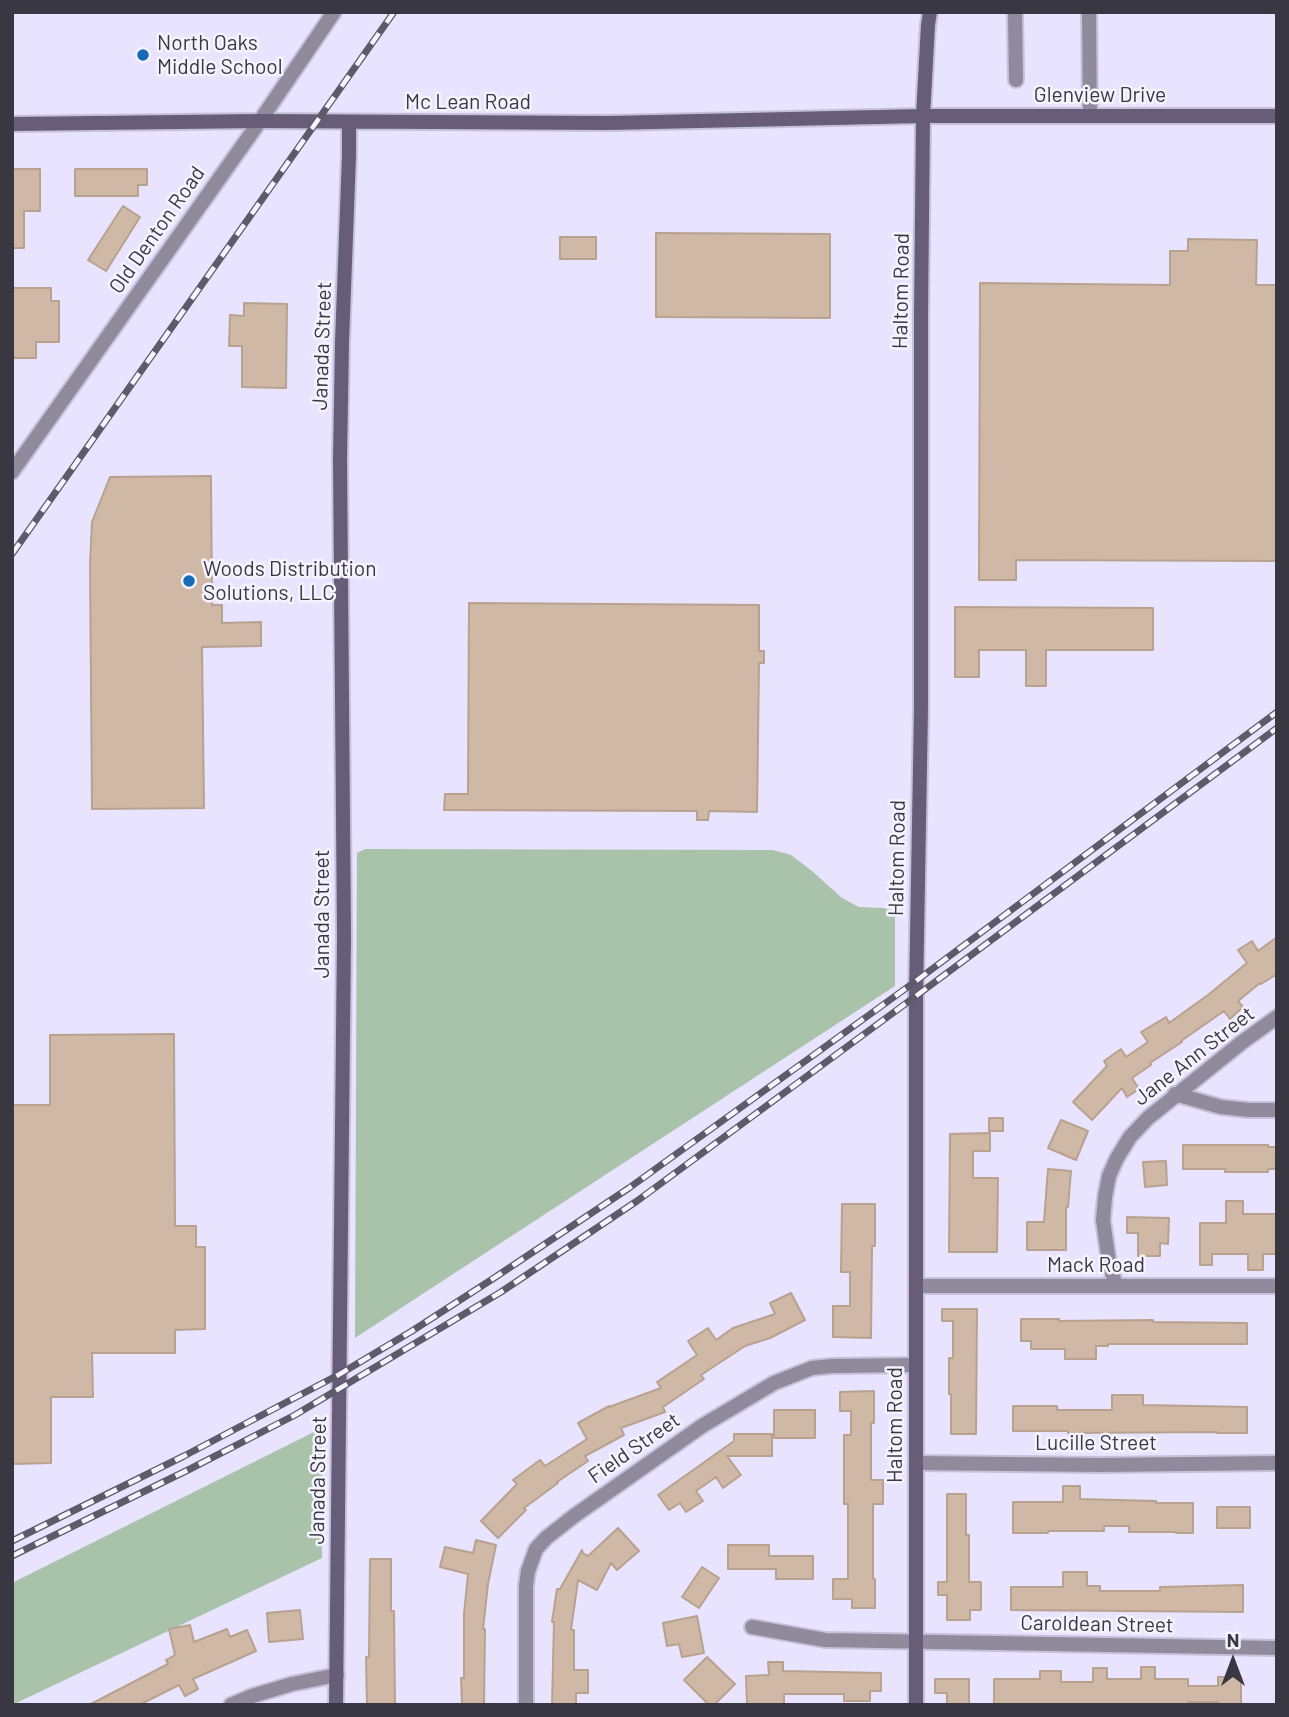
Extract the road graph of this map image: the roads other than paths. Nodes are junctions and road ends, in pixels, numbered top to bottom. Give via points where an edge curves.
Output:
1 (334, 12) edge
2 (930, 12) edge
3 (1015, 12) edge
4 (1089, 12) edge
5 (1016, 80) dead end
6 (923, 116) junction
7 (1090, 116) junction
8 (1277, 116) edge
9 (260, 121) junction
10 (349, 122) junction
11 (12, 124) edge
12 (12, 449) edge
13 (28, 449) junction
14 (12, 472) edge
15 (1277, 1017) edge
16 (1175, 1094) junction
17 (1277, 1110) edge
18 (916, 1286) junction
19 (1116, 1286) junction
20 (1277, 1286) edge
21 (916, 1365) junction
22 (916, 1463) junction
23 (1277, 1464) edge
24 (752, 1627) dead end
25 (917, 1641) junction
26 (1277, 1648) edge
27 (337, 1675) junction
28 (231, 1705) edge
29 (337, 1705) edge
30 (526, 1705) edge
31 (916, 1705) edge

1 - 9 street, Old Denton Road
2 - 6 main road, Haltom Road
3 - 5 street
4 - 7 street
6 - 7 main road, Glenview Drive
6 - 10 main road, Mc Lean Road
6 - 18 main road, Haltom Road
7 - 8 main road, Glenview Drive
9 - 10 main road, Mc Lean Road
9 - 11 main road, Mc Lean Road
9 - 13 street, Old Denton Road
10 - 27 main road, Janada Street via 340,459 344,937
12 - 13 street
13 - 14 street, Old Denton Road
15 - 16 street, Jane Ann Street
16 - 17 street via 1220,1107
16 - 19 street, Jane Ann Street via 1130,1138 1109,1176 1103,1220
18 - 19 street, Mack Road
18 - 21 main road, Haltom Road
19 - 20 street, Mack Road
21 - 22 main road, Haltom Road
21 - 30 street, Field Street via 812,1368 774,1383 702,1426 546,1538 536,1549 526,1586
22 - 23 street, Lucille Street
22 - 25 main road, Haltom Road
24 - 25 street, Caroldean Street via 825,1640
25 - 26 street, Caroldean Street
25 - 31 main road, Haltom Road
27 - 28 street via 292,1684
27 - 29 main road, Janada Street

